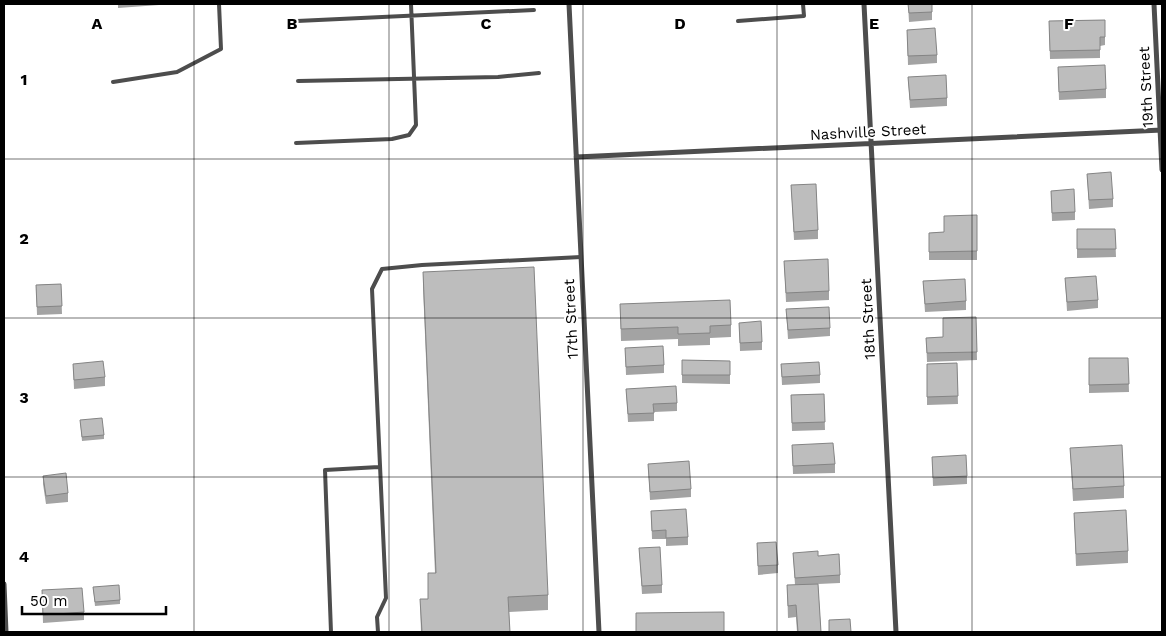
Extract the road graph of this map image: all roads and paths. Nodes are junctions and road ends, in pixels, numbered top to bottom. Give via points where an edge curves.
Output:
1 (218, 4) edge
2 (411, 4) edge
3 (569, 4) edge
4 (803, 4) edge
5 (864, 4) edge
6 (1154, 4) edge
7 (534, 10) dead end
8 (412, 16) junction
9 (297, 20) dead end
10 (738, 21) dead end
11 (539, 73) dead end
12 (414, 78) junction
13 (298, 81) dead end
14 (113, 82) dead end
15 (1161, 130) edge
16 (296, 142) dead end
17 (872, 144) junction
18 (576, 157) junction
19 (1162, 170) edge
20 (581, 257) junction
21 (379, 467) junction
22 (4, 584) edge
23 (6, 632) edge
24 (331, 632) edge
25 (378, 632) edge
26 (599, 632) edge
27 (896, 632) edge

1 - 14 lane via 221,49 177,72
2 - 8 lane
3 - 18 street, 17th Street
4 - 10 lane via 804,16
5 - 17 street, 18th Street
6 - 15 street, 19th Street
7 - 8 lane
8 - 9 lane
8 - 12 lane
11 - 12 lane
12 - 13 lane
12 - 16 lane via 416,125 409,136 392,140
15 - 17 street, Nashville Street
15 - 19 street, 19th Street
17 - 18 street, Nashville Street
17 - 27 street, 18th Street
18 - 20 street, 17th Street
20 - 21 lane via 382,269 372,289
20 - 26 street, 17th Street
21 - 24 lane via 325,470
21 - 25 lane via 386,598 377,616
22 - 23 street

